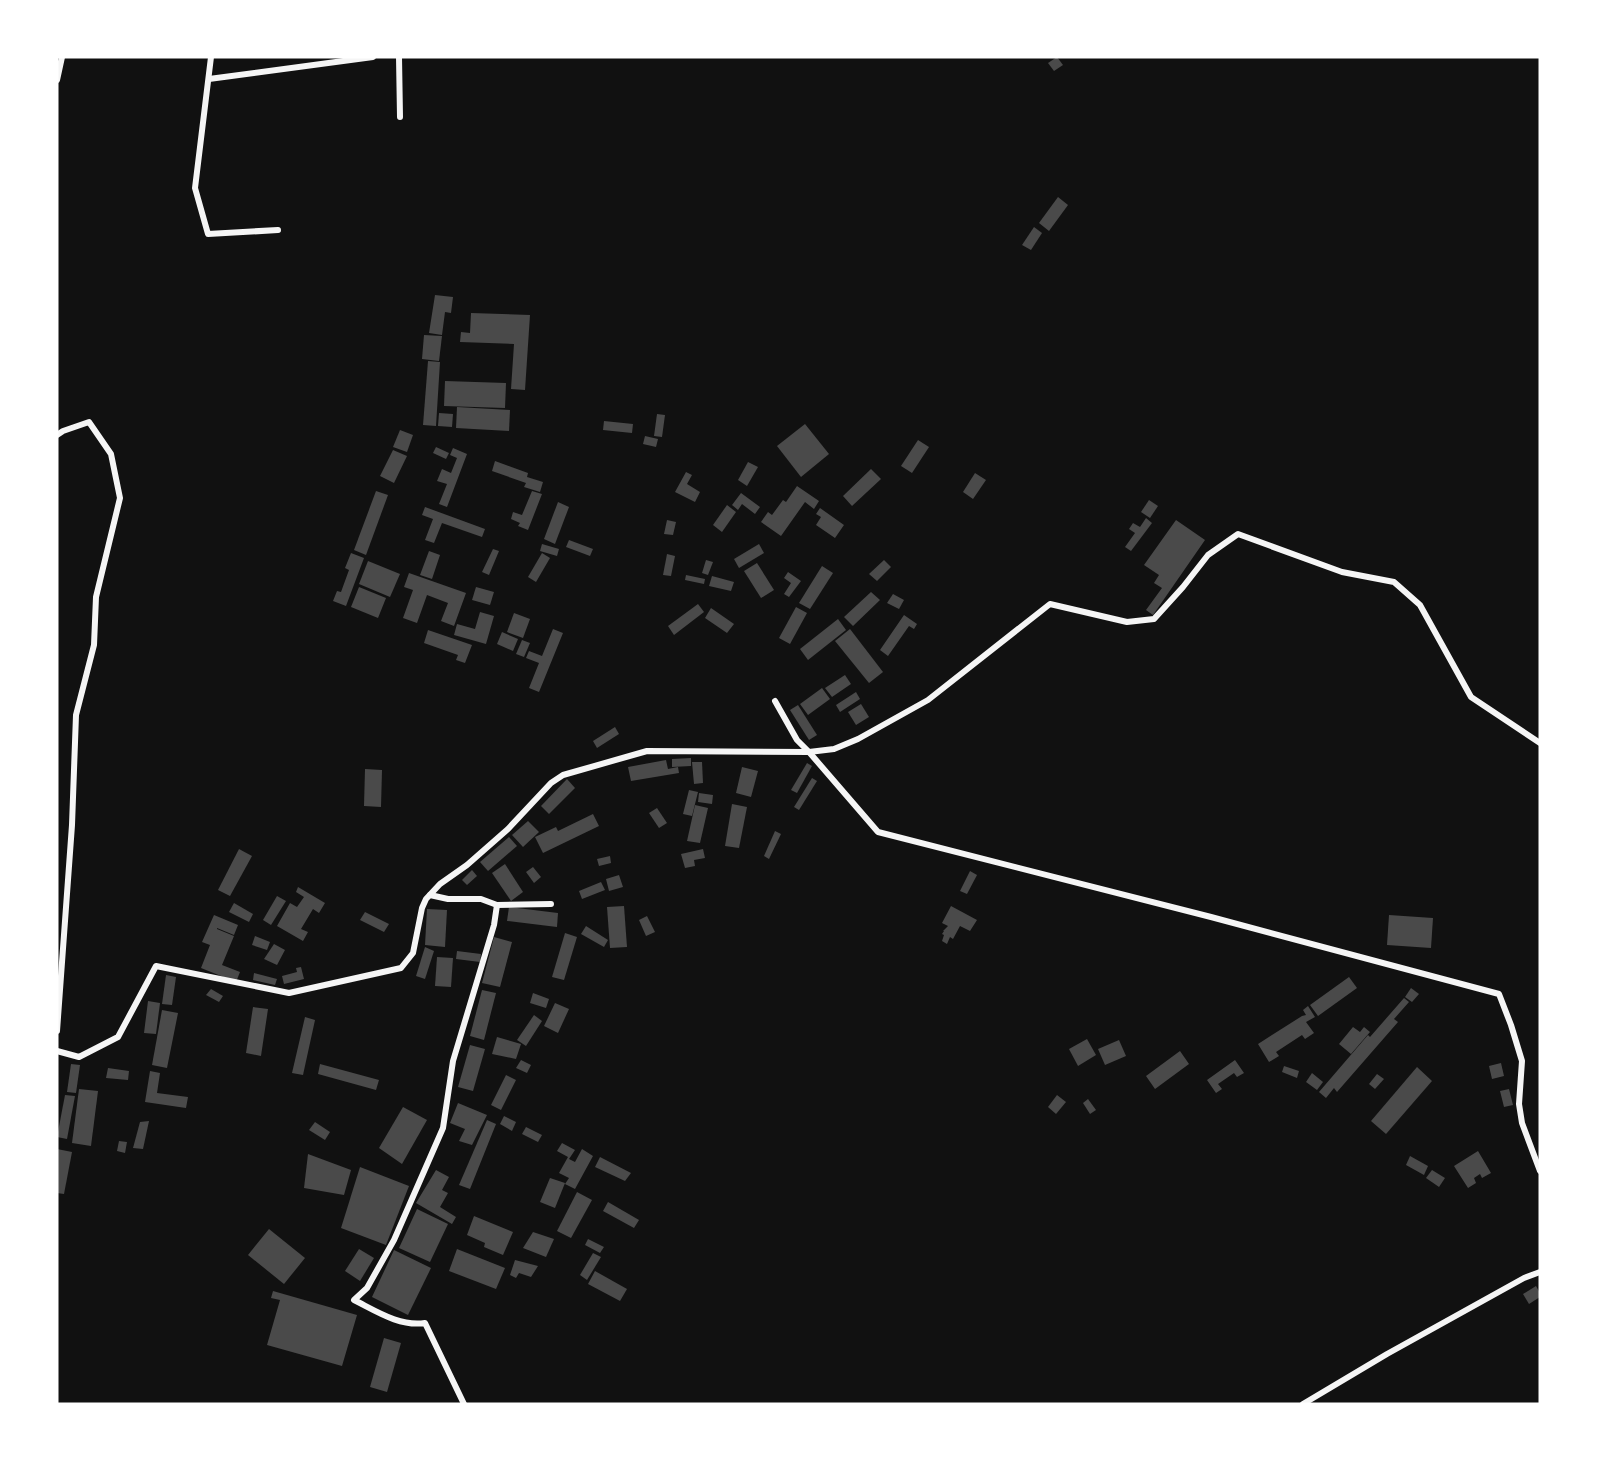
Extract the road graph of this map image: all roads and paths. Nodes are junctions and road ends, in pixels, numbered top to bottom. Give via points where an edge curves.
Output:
1 (62, 57) edge
2 (212, 57) edge
3 (373, 57) edge
4 (399, 57) edge
5 (209, 79) junction
6 (57, 80) edge
7 (400, 117) dead end
8 (278, 230) dead end
9 (57, 435) edge
10 (775, 701) dead end
11 (1540, 742) edge
12 (809, 752) junction
13 (430, 895) junction
14 (551, 904) dead end
15 (497, 905) junction
16 (57, 1031) edge
17 (57, 1051) edge
18 (1540, 1171) edge
19 (1540, 1272) edge
20 (465, 1404) edge
21 (1302, 1404) edge

1 - 6 street
2 - 5 street
3 - 5 street
4 - 7 street
5 - 8 street via 195,188 208,234
9 - 16 street via 89,422 111,454 120,498 96,597 94,645 76,715
10 - 12 street via 797,740
11 - 12 street via 1471,698 1420,605 1394,582 1342,572 1238,534 1208,555 1154,619 1127,622 1050,604 928,700 858,739 834,749
12 - 13 street via 648,751 563,775 508,830
12 - 18 street via 878,832 1498,994 1522,1061 1522,1123
13 - 15 street via 481,899
13 - 17 street via 422,908 413,953 401,968 289,993 156,966 118,1037 79,1058
14 - 15 street
15 - 20 street via 453,1061 443,1128 394,1240 367,1288 354,1300 400,1322 425,1323
19 - 21 street

